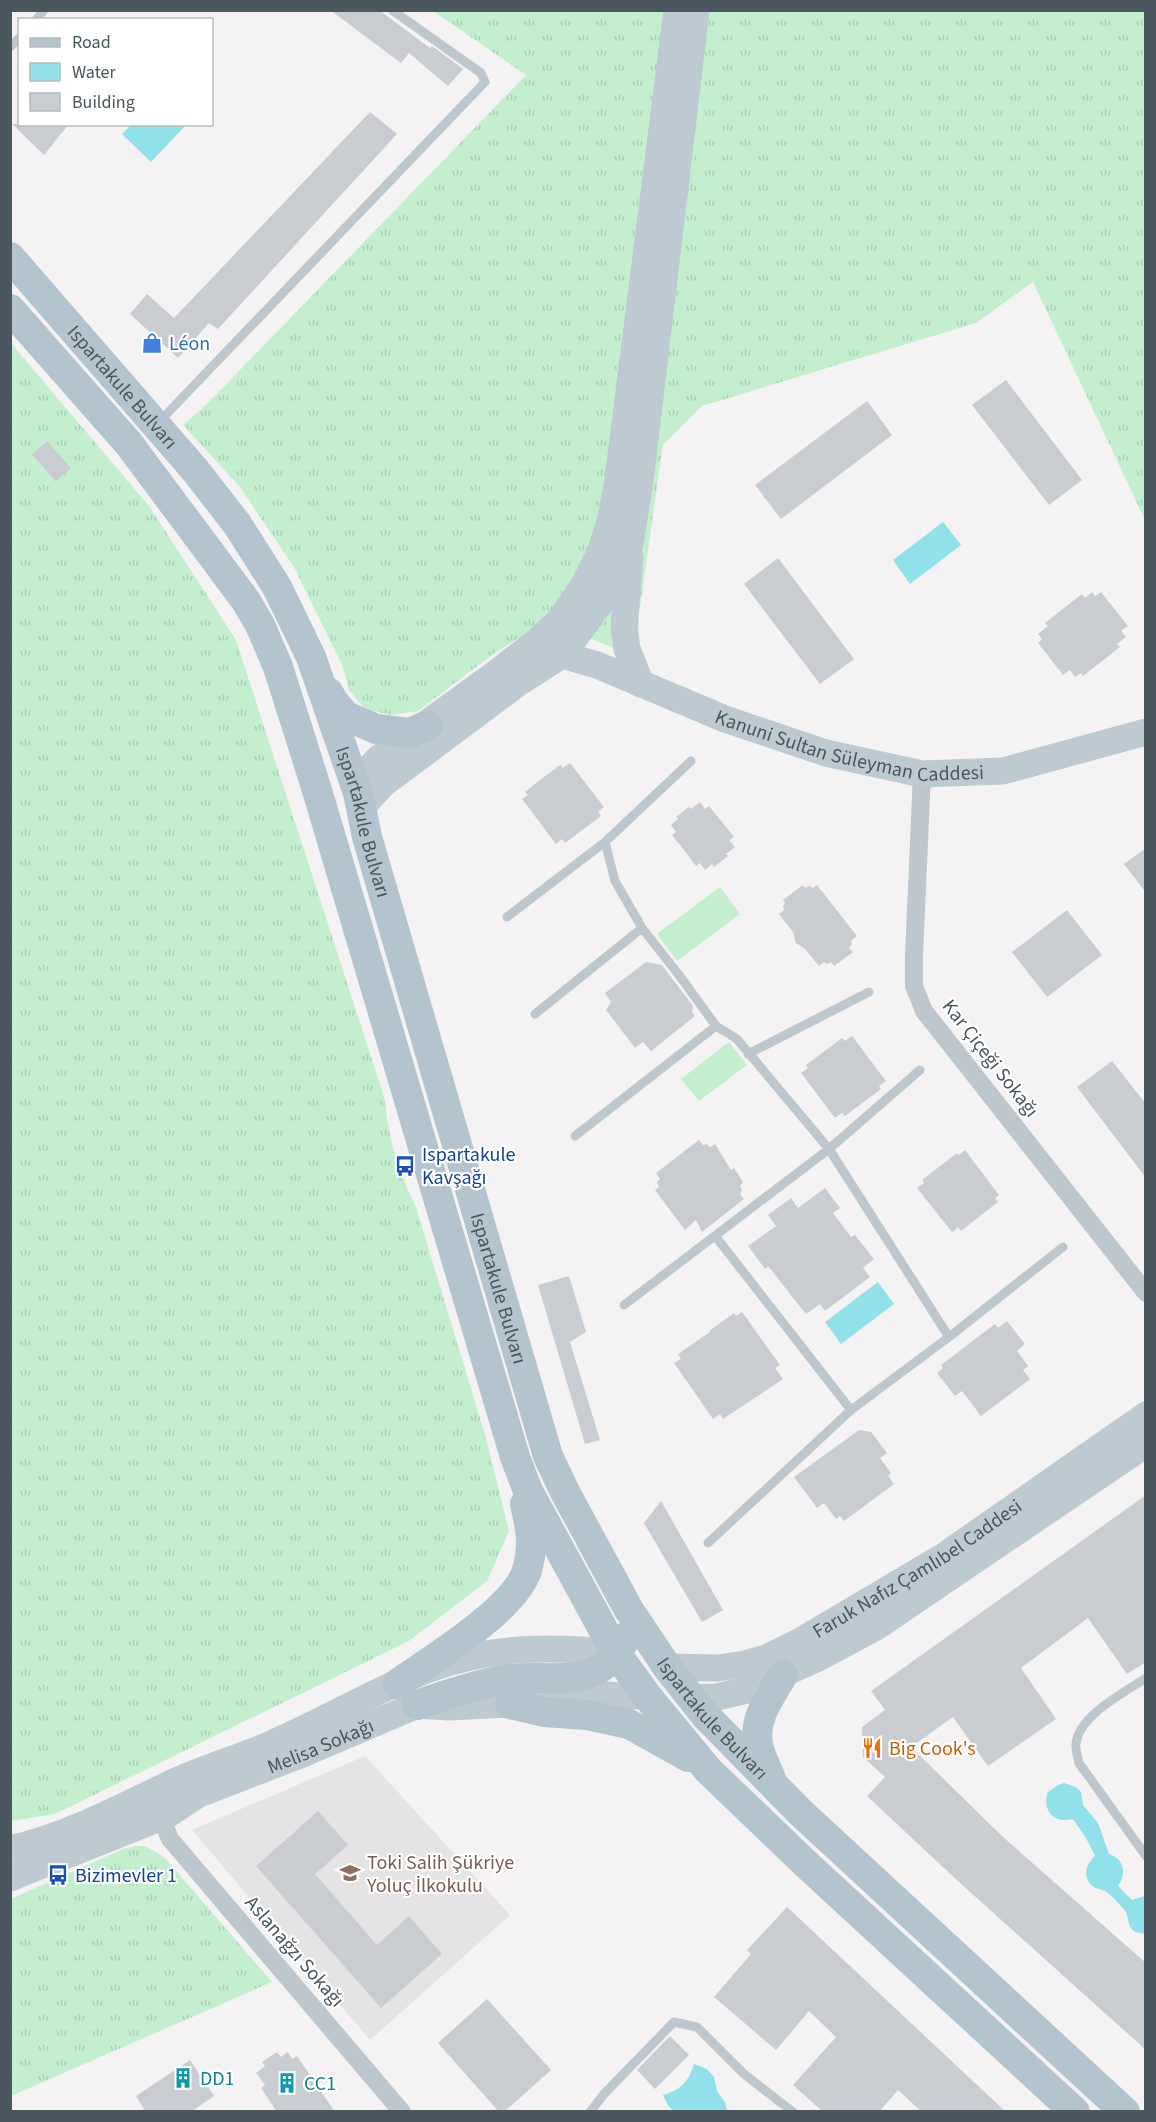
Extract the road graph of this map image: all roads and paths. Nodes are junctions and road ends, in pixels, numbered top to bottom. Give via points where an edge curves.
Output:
1 (392, 10) edge
2 (677, 10) edge
3 (696, 10) edge
4 (10, 257) edge
5 (10, 309) edge
6 (156, 425) junction
7 (630, 542) junction
8 (560, 620) junction
9 (562, 655) junction
10 (311, 657) junction
11 (641, 684) junction
12 (428, 725) junction
13 (1146, 732) edge
14 (690, 761) dead end
15 (922, 774) junction
16 (345, 802) junction
17 (605, 842) junction
18 (507, 917) dead end
19 (642, 928) junction
20 (869, 992) dead end
21 (536, 1014) dead end
22 (716, 1026) junction
23 (748, 1054) junction
24 (920, 1070) dead end
25 (575, 1136) dead end
26 (829, 1149) junction
27 (716, 1236) junction
28 (1063, 1247) dead end
29 (1146, 1293) edge
30 (624, 1305) dead end
31 (949, 1337) junction
32 (851, 1410) junction
33 (1146, 1415) edge
34 (1146, 1444) edge
35 (515, 1456) junction
36 (708, 1543) dead end
37 (629, 1611) junction
38 (616, 1653) junction
39 (667, 1667) junction
40 (783, 1675) junction
41 (1146, 1678) edge
42 (397, 1684) junction
43 (647, 1696) junction
44 (692, 1698) junction
45 (510, 1704) junction
46 (417, 1705) junction
47 (708, 1770) junction
48 (775, 1787) junction
49 (167, 1815) junction
50 (11, 1850) edge
51 (1146, 1856) edge
52 (10, 1878) edge
53 (402, 2112) edge
54 (590, 2112) edge
55 (793, 2112) edge
56 (1075, 2112) edge
57 (1125, 2112) edge

1 - 6 lane via 481,73 484,82
2 - 8 street via 615,496 600,553
3 - 7 street
4 - 6 main road, Ispartakule Bulvarı
5 - 16 main road, Ispartakule Bulvarı via 129,444 246,601
6 - 10 main road, Ispartakule Bulvarı via 237,524 277,587
7 - 9 street via 602,601
7 - 11 street via 624,627 627,649
8 - 9 street via 556,641
8 - 12 street
9 - 11 street, Kanuni Sultan Süleyman Caddesi
9 - 16 street via 383,784
10 - 12 main road via 334,702 346,716 376,729 395,732 410,733
10 - 16 main road, Ispartakule Bulvarı
11 - 15 street, Kanuni Sultan Süleyman Caddesi via 724,719 826,753
12 - 16 street via 380,758
13 - 15 street, Kanuni Sultan Süleyman Caddesi via 1003,771
14 - 17 lane
15 - 29 street, Kar Çiçeği Sokağı via 914,986 924,1011
16 - 35 main road, Ispartakule Bulvarı
16 - 37 main road, Ispartakule Bulvarı via 367,837 548,1456
17 - 18 lane
17 - 19 lane via 615,881
19 - 21 lane
19 - 22 lane
20 - 23 lane
22 - 23 lane via 737,1039
22 - 25 lane
23 - 26 lane
24 - 26 lane
26 - 27 lane
26 - 31 lane
27 - 30 lane
27 - 32 lane
28 - 31 lane
31 - 32 lane
32 - 36 lane
33 - 39 street, Faruk Nafız Çamlıbel Caddesi via 944,1556 797,1643 745,1664
34 - 40 street, Faruk Nafız Çamlıbel Caddesi via 876,1627
35 - 38 main road, Ispartakule Bulvarı via 528,1491
35 - 42 main road via 532,1537 528,1568 518,1590 494,1614
37 - 38 main road via 625,1639
37 - 39 main road, Ispartakule Bulvarı
38 - 39 main road
38 - 42 street, Melisa Sokağı via 565,1647 509,1650 433,1668
38 - 43 main road, Ispartakule Bulvarı
38 - 46 main road via 604,1667 585,1676 504,1680
39 - 44 main road, Ispartakule Bulvarı
40 - 44 street, Faruk Nafız Çamlıbel Caddesi via 747,1690
40 - 48 main road via 764,1707 758,1728 758,1744
41 - 51 lane via 1095,1713 1081,1730 1076,1744 1079,1762
42 - 50 street, Melisa Sokağı via 271,1744 188,1776 92,1821
43 - 44 main road
43 - 45 street, Melisa Sokağı via 597,1695
43 - 47 main road, Ispartakule Bulvarı
44 - 48 main road, Ispartakule Bulvarı via 725,1738
45 - 46 street, Melisa Sokağı
45 - 47 main road via 629,1724
46 - 49 street, Melisa Sokağı via 197,1795
47 - 56 main road, Ispartakule Bulvarı
48 - 57 main road, Ispartakule Bulvarı
49 - 52 street, Melisa Sokağı
49 - 53 street, Aslanağzı Sokağı via 165,1827 170,1839
54 - 55 lane via 674,2022 697,2027 744,2074

